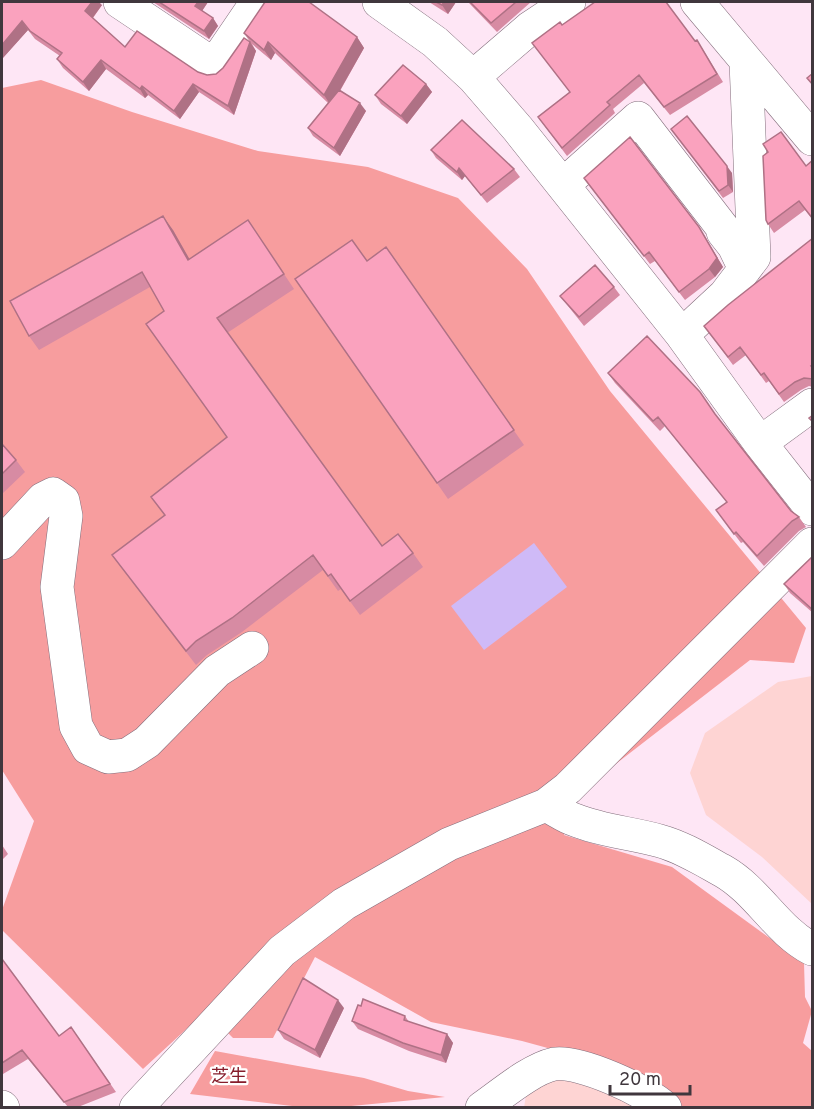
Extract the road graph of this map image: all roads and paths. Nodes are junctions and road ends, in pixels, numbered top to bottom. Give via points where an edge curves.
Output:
1 (257, 2) edge
2 (379, 2) edge
3 (569, 2) edge
4 (697, 2) edge
5 (141, 7) edge
6 (746, 62) junction
7 (473, 76) junction
8 (813, 139) edge
9 (563, 185) junction
10 (745, 269) junction
11 (682, 335) junction
12 (813, 405) edge
13 (760, 443) junction
14 (813, 509) edge
15 (2, 543) edge
16 (813, 544) edge
17 (252, 648) dead end
18 (546, 805) junction
19 (813, 949) edge
20 (135, 1107) edge
21 (482, 1107) edge
22 (665, 1107) edge

1 - 5 street via 214,65
2 - 7 street via 435,42
3 - 7 street via 530,28
4 - 6 street
6 - 8 street
6 - 10 street via 754,257
7 - 9 street
9 - 10 street via 638,118 722,227
9 - 11 street
10 - 11 street via 725,295
11 - 13 street
12 - 13 street
13 - 14 street
15 - 17 street via 43,499 53,494 63,501 66,516 57,587 76,726 88,748 108,757 127,755 147,742 218,671
16 - 18 street via 568,788
18 - 19 street via 575,820 662,841 726,873 801,944
18 - 20 street via 449,844 344,904 282,951
21 - 22 street via 537,1071 555,1064 603,1075 635,1088

